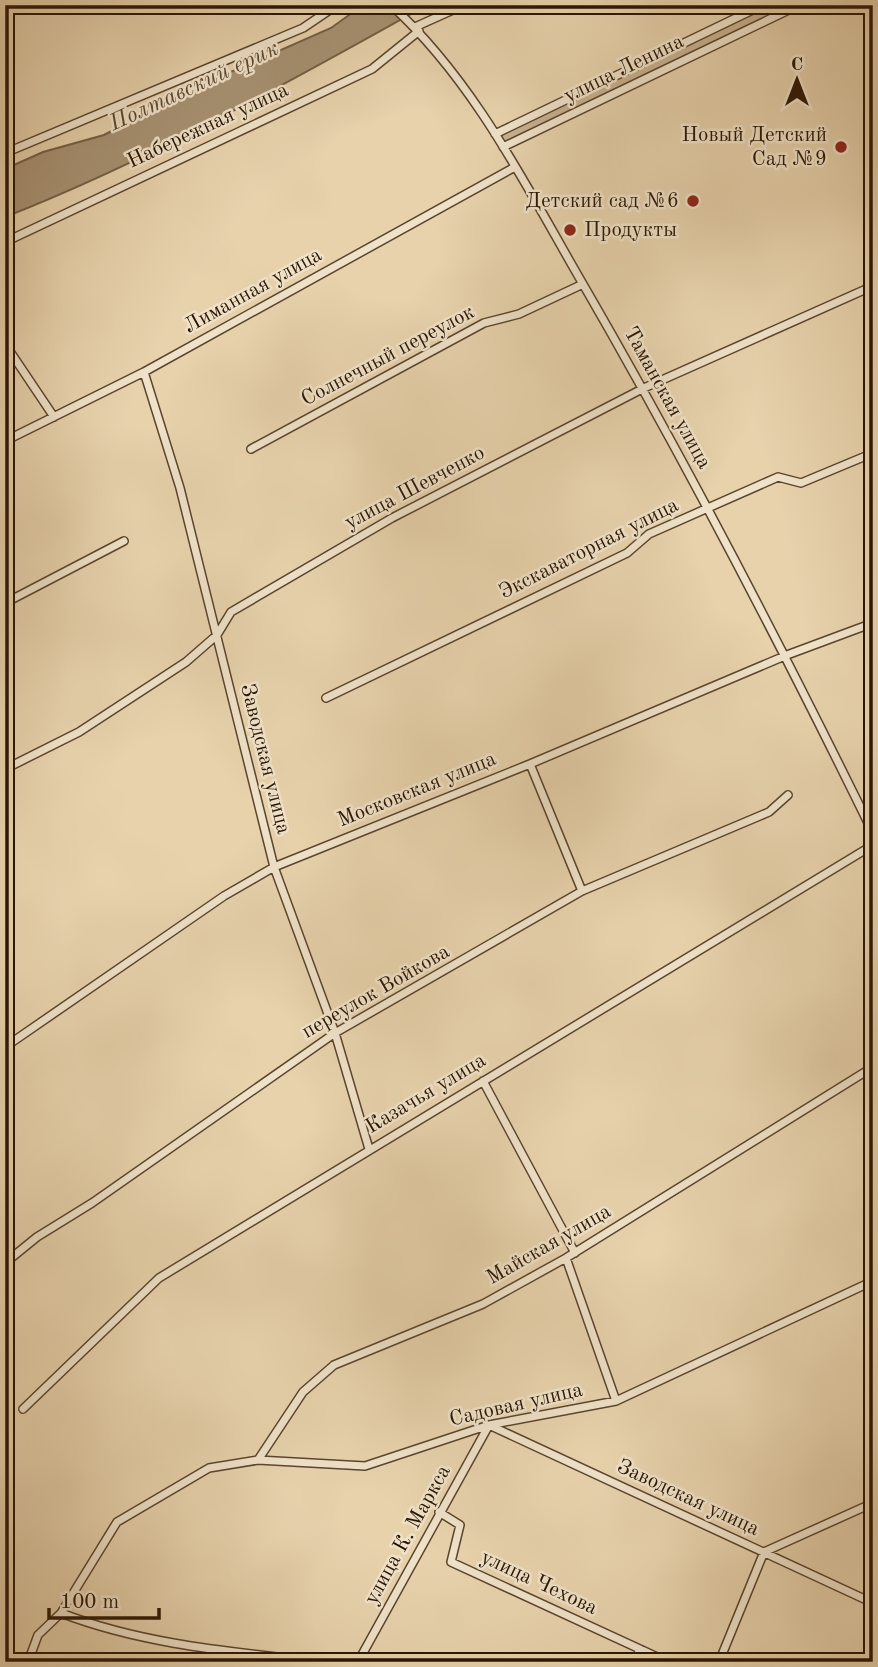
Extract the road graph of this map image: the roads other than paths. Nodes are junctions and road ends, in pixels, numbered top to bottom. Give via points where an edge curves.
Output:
1 (337, 5) edge
2 (391, 5) edge
3 (464, 5) edge
4 (763, 5) edge
5 (799, 5) edge
6 (417, 29) junction
7 (495, 134) junction
8 (503, 147) junction
9 (5, 153) edge
10 (515, 167) junction
11 (5, 242) edge
12 (583, 284) junction
13 (873, 286) edge
14 (5, 344) edge
15 (144, 372) junction
16 (644, 388) junction
17 (54, 417) junction
18 (5, 441) edge
19 (251, 449) dead end
20 (873, 453) edge
21 (709, 508) junction
22 (124, 541) dead end
23 (5, 603) edge
24 (873, 623) edge
25 (217, 635) junction
26 (787, 655) junction
27 (326, 698) dead end
28 (530, 764) junction
29 (5, 769) edge
30 (788, 794) dead end
31 (873, 833) edge
32 (873, 845) edge
33 (274, 867) junction
34 (582, 891) junction
35 (335, 1034) junction
36 (5, 1047) edge
37 (873, 1067) edge
38 (482, 1081) junction
39 (369, 1149) junction
40 (575, 1253) junction
41 (566, 1258) junction
42 (5, 1263) edge
43 (873, 1281) edge
44 (616, 1401) junction
45 (23, 1409) dead end
46 (489, 1425) junction
47 (258, 1460) junction
48 (873, 1503) edge
49 (439, 1512) junction
50 (764, 1552) junction
51 (873, 1603) edge
52 (61, 1613) junction
53 (640, 1649) junction
54 (28, 1662) edge
55 (321, 1662) edge
56 (358, 1662) edge
57 (634, 1662) edge
58 (668, 1662) edge
59 (719, 1662) edge

1 - 9 street via 303,28
2 - 6 street, Таманская улица
3 - 6 street, Набережная улица
4 - 7 street, улица Ленина
5 - 8 street, улица Ленина
6 - 7 street, Таманская улица via 449,66
6 - 11 street, Набережная улица via 372,69
7 - 8 street, Таманская улица
8 - 10 street, Таманская улица
10 - 12 street, Таманская улица
10 - 15 street, Лиманная улица
12 - 16 street, Таманская улица
12 - 19 street, Солнечный переулок via 519,314 484,323
13 - 16 street, улица Шевченко
14 - 17 street
15 - 17 street, Лиманная улица
15 - 25 street, Заводская улица via 180,488
16 - 21 street, Таманская улица
16 - 25 street, улица Шевченко via 392,517 231,612
17 - 18 street, Лиманная улица
20 - 21 street, Экскаваторная улица via 801,483 778,477
21 - 26 street, Таманская улица
21 - 27 street, Экскаваторная улица via 649,534 627,553
22 - 23 street
24 - 26 street, Московская улица
25 - 29 street, улица Шевченко via 186,662 79,732
25 - 33 street, Заводская улица
26 - 28 street, Московская улица
26 - 31 street, Таманская улица
28 - 33 street, Московская улица
28 - 34 street
30 - 34 street, переулок Войкова via 769,812
32 - 38 street, Казачья улица
33 - 35 street, Заводская улица
33 - 36 street, Московская улица via 224,896
34 - 35 street, переулок Войкова
35 - 39 street, Заводская улица
35 - 42 street, переулок Войкова
37 - 40 street, Майская улица
38 - 39 street, Казачья улица
38 - 40 street
39 - 45 street, Казачья улица via 159,1278
40 - 41 street, Майская улица
41 - 44 street
41 - 47 street, Майская улица via 483,1304 334,1365 303,1392
43 - 44 street, Садовая улица
44 - 46 street, Садовая улица
46 - 47 street, Садовая улица via 365,1466
46 - 49 street, улица К. Маркса
46 - 50 street, Заводская улица
47 - 52 street, Садовая улица via 209,1468 117,1521
48 - 50 street
49 - 53 street, улица Чехова via 460,1525 451,1562
49 - 56 street, улица К. Маркса
50 - 51 street, Заводская улица
50 - 59 street
52 - 54 street via 38,1634
52 - 55 street via 107,1631
53 - 57 street
53 - 58 street, улица Чехова

